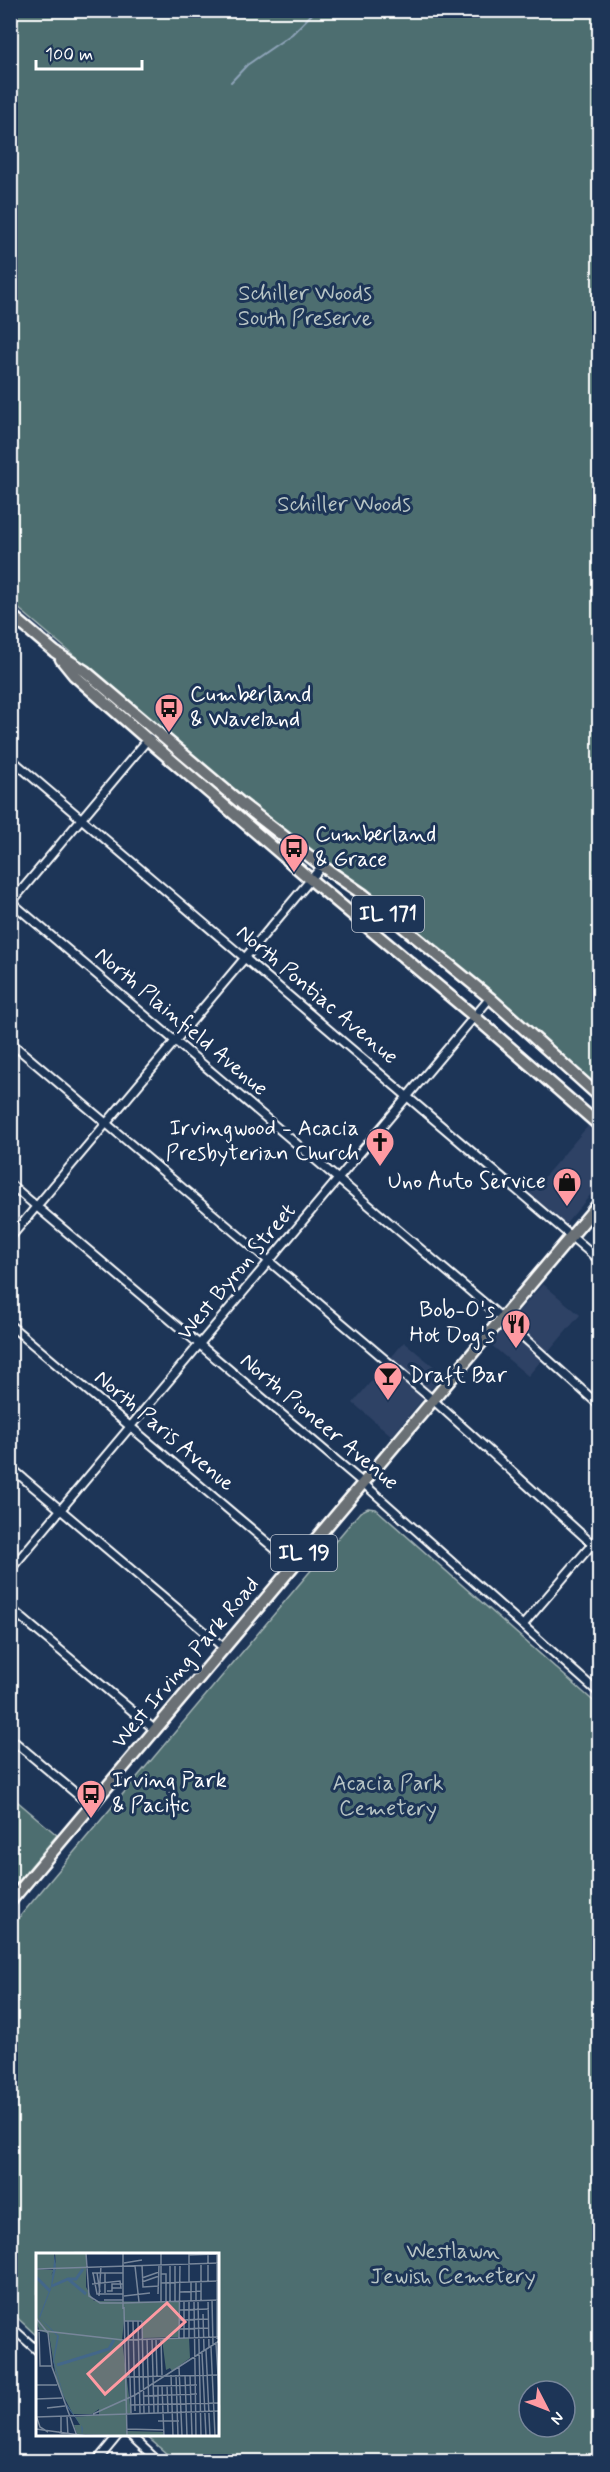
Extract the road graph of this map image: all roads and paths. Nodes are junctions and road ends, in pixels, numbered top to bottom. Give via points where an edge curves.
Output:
1 (10, 615) edge
2 (55, 652) junction
3 (156, 730) junction
4 (148, 740) junction
5 (10, 758) edge
6 (82, 819) junction
7 (322, 866) junction
8 (310, 879) junction
9 (11, 903) edge
10 (245, 957) junction
11 (490, 998) junction
12 (475, 1017) junction
13 (175, 1041) junction
14 (10, 1042) edge
15 (408, 1096) junction
16 (600, 1097) edge
17 (106, 1123) junction
18 (600, 1126) edge
19 (338, 1179) junction
20 (10, 1184) edge
21 (600, 1202) edge
22 (37, 1206) junction
23 (571, 1236) junction
24 (10, 1238) edge
25 (269, 1261) junction
26 (600, 1262) edge
27 (502, 1318) junction
28 (10, 1325) edge
29 (200, 1344) junction
30 (433, 1400) junction
31 (600, 1406) edge
32 (130, 1427) junction
33 (10, 1467) edge
34 (363, 1483) junction
35 (61, 1510) junction
36 (600, 1535) edge
37 (591, 1544) junction
38 (600, 1551) edge
39 (294, 1565) junction
40 (10, 1570) edge
41 (10, 1608) edge
42 (523, 1625) junction
43 (224, 1648) junction
44 (600, 1694) edge
45 (155, 1730) junction
46 (10, 1738) edge
47 (91, 1806) junction
48 (10, 1902) edge
49 (10, 2326) edge
50 (36, 2349) edge
51 (117, 2436) edge
52 (131, 2436) edge
53 (96, 2462) edge
54 (159, 2462) edge

1 - 2 main road, IL 171
2 - 3 main road, IL 171 via 85,671
2 - 4 main road, IL 171 via 74,675
3 - 4 street
3 - 7 main road, IL 171
4 - 6 street
4 - 8 main road, IL 171
5 - 6 street, North Pontiac Avenue
6 - 9 street
6 - 10 street, North Pontiac Avenue
7 - 8 street
7 - 11 main road, IL 171 via 364,895
8 - 10 street
8 - 12 main road, IL 171
9 - 13 street, North Plainfield Avenue
10 - 13 street
10 - 15 street, North Pontiac Avenue
11 - 12 street, West Byron Street
11 - 16 main road, IL 171
12 - 15 street, West Byron Street
12 - 18 main road, IL 171
13 - 17 street
13 - 19 street, North Plainfield Avenue
14 - 17 street
15 - 19 street, West Byron Street
15 - 23 street, North Pontiac Avenue
17 - 22 street
17 - 25 street
19 - 25 street, West Byron Street
19 - 27 street, North Plainfield Avenue
20 - 22 street, North Pioneer Avenue
21 - 23 main road, West Irving Park Road / IL 19
22 - 24 street
22 - 29 street, North Pioneer Avenue
23 - 26 street, North Pontiac Avenue
23 - 27 main road, West Irving Park Road / IL 19
25 - 29 street, West Byron Street
25 - 30 street
27 - 30 main road, West Irving Park Road / IL 19
27 - 31 street, North Plainfield Avenue
28 - 32 street, North Paris Avenue
29 - 32 street, West Byron Street
29 - 34 street, North Pioneer Avenue
30 - 34 main road, West Irving Park Road / IL 19
30 - 37 street
32 - 35 street, West Byron Street
32 - 39 street, North Paris Avenue
33 - 35 street
34 - 39 main road, West Irving Park Road / IL 19
34 - 42 street, North Pioneer Avenue
35 - 40 street, West Byron Street
35 - 43 street
36 - 37 street
37 - 38 street
37 - 42 street
39 - 43 main road, West Irving Park Road / IL 19
41 - 45 street
42 - 44 street, North Pioneer Avenue
43 - 45 main road, West Irving Park Road / IL 19
45 - 47 main road, West Irving Park Road / IL 19
46 - 47 street
47 - 48 main road, West Irving Park Road / IL 19
49 - 50 street
51 - 53 street
52 - 54 street

